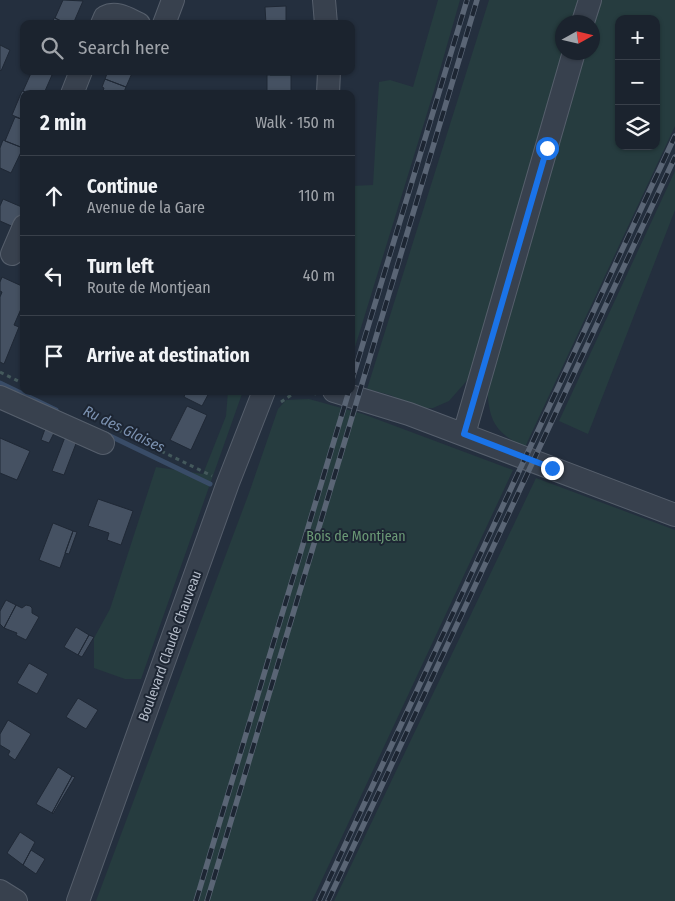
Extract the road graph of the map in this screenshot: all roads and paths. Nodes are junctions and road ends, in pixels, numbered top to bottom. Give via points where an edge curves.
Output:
1 (173, 0) edge
2 (324, 0) edge
3 (590, 0) edge
4 (585, 15) edge
5 (104, 20) edge
6 (130, 20) edge
7 (166, 20) edge
8 (326, 20) edge
9 (572, 60) edge
10 (79, 75) edge
11 (329, 75) edge
12 (74, 90) edge
13 (328, 90) edge
14 (20, 235) edge
15 (12, 254) edge
16 (0, 372) edge
17 (20, 382) edge
18 (262, 395) edge
19 (347, 395) edge
20 (0, 397) edge
21 (107, 434) joint
22 (464, 434) junction
23 (228, 483) junction
24 (675, 515) edge
25 (0, 891) edge
26 (16, 901) edge
27 (78, 901) edge

1 - 7 street
2 - 8 street
3 - 4 street
5 - 6 street via 113,14
9 - 22 street
10 - 12 street
11 - 13 street
14 - 15 street
16 - 17 path
18 - 23 street, Boulevard Claude Chauveau
19 - 22 street
20 - 21 street
21 - 23 path
22 - 24 street
23 - 27 street, Boulevard Claude Chauveau
25 - 26 street

